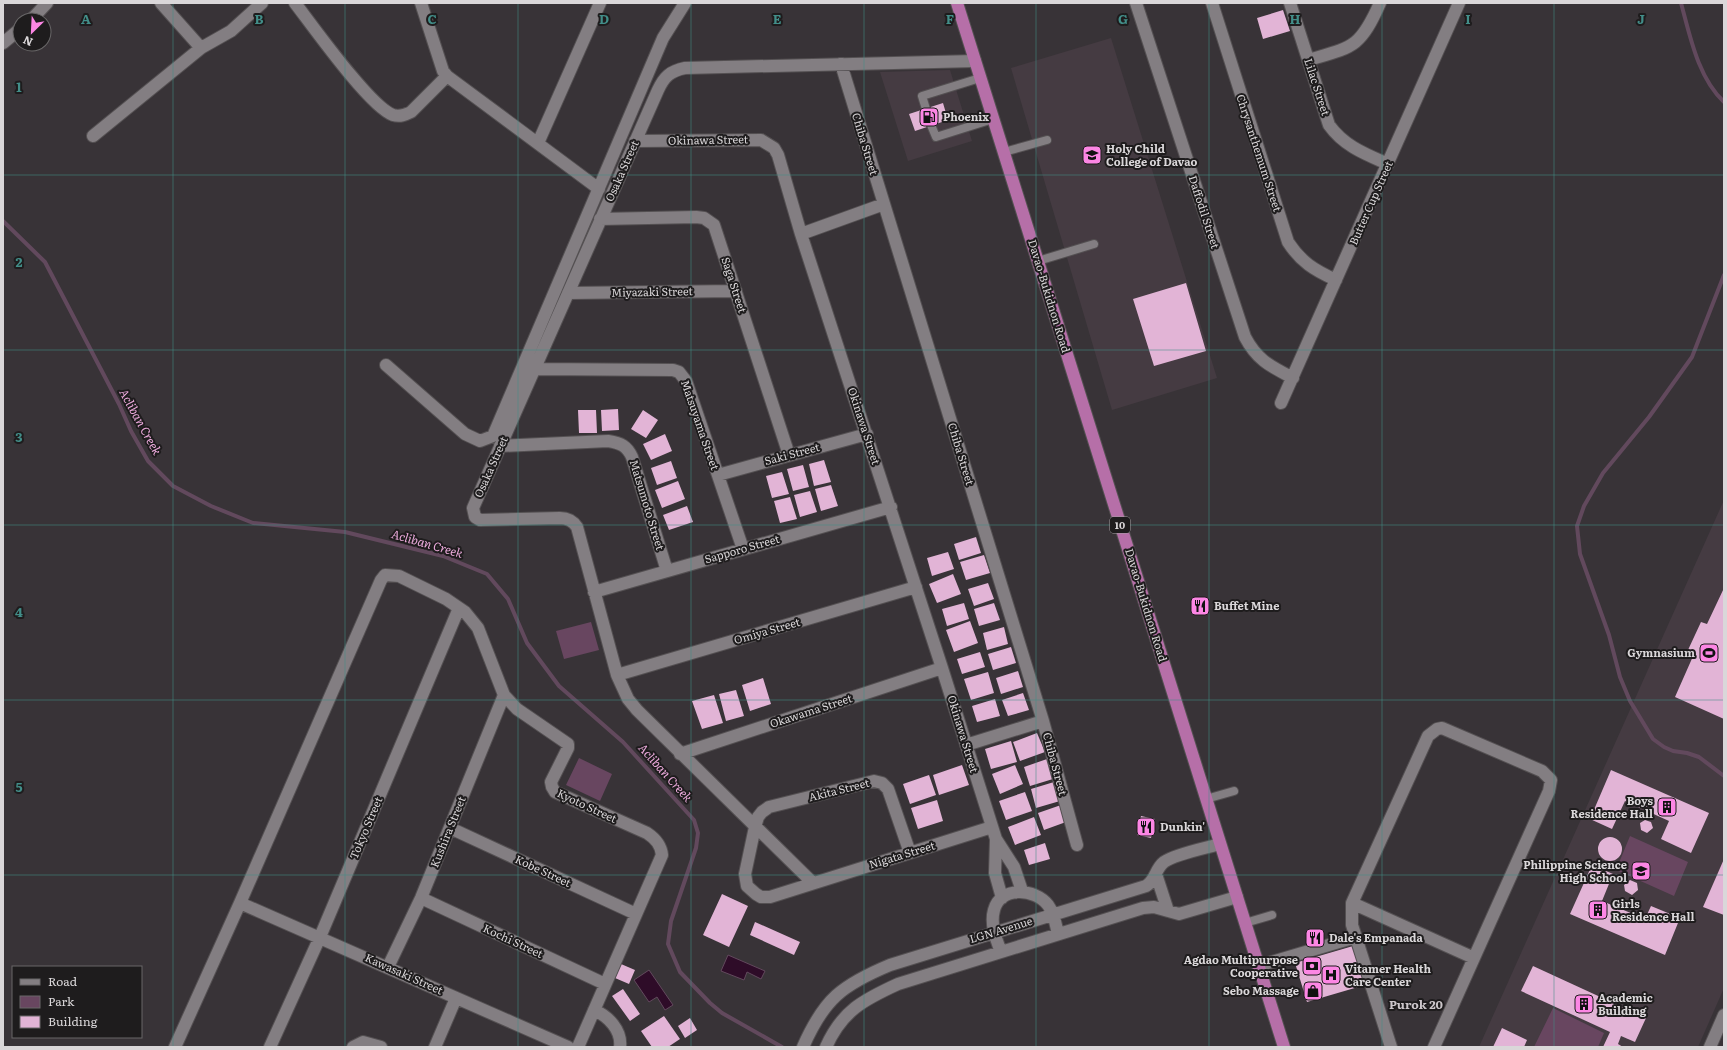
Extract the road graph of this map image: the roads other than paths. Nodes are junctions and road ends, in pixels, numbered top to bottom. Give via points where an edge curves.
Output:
1 (47, 3) edge
2 (161, 3) edge
3 (262, 3) edge
4 (295, 3) edge
5 (421, 3) edge
6 (600, 3) edge
7 (684, 3) edge
8 (957, 3) edge
9 (1136, 3) edge
10 (1212, 3) edge
11 (1290, 3) edge
12 (1380, 3) edge
13 (1459, 3) edge
14 (39, 12) edge
15 (12, 36) edge
16 (3, 43) edge
17 (201, 48) junction
18 (1308, 60) junction
19 (975, 61) junction
20 (841, 64) junction
21 (447, 76) junction
22 (980, 78) junction
23 (926, 109) dead end
24 (993, 119) junction
25 (932, 125) dead end
26 (93, 136) dead end
27 (1047, 140) dead end
28 (635, 142) junction
29 (538, 143) junction
30 (1004, 152) junction
31 (1388, 164) junction
32 (599, 189) junction
33 (884, 204) junction
34 (600, 219) junction
35 (801, 234) junction
36 (1094, 244) dead end
37 (1038, 261) junction
38 (1336, 280) junction
39 (736, 291) junction
40 (568, 294) junction
41 (386, 365) dead end
42 (534, 369) junction
43 (1292, 378) junction
44 (1281, 403) dead end
45 (867, 434) junction
46 (500, 446) junction
47 (789, 455) junction
48 (718, 475) junction
49 (891, 507) junction
50 (742, 549) junction
51 (667, 571) junction
52 (916, 587) junction
53 (594, 592) junction
54 (459, 608) junction
55 (942, 668) junction
56 (617, 676) junction
57 (504, 695) junction
58 (1043, 721) junction
59 (966, 745) junction
60 (680, 754) junction
61 (1234, 791) dead end
62 (1206, 799) junction
63 (755, 827) junction
64 (450, 828) junction
65 (994, 833) junction
66 (1220, 844) junction
67 (1077, 845) dead end
68 (910, 853) junction
69 (1156, 874) junction
70 (813, 883) junction
71 (1022, 891) junction
72 (1237, 897) junction
73 (421, 898) junction
74 (1002, 898) junction
75 (240, 903) junction
76 (1352, 903) junction
77 (1168, 911) junction
78 (636, 914) junction
79 (1052, 914) junction
80 (1272, 915) dead end
81 (1245, 923) junction
82 (994, 932) junction
83 (1058, 934) junction
84 (320, 937) junction
85 (1356, 937) junction
86 (1001, 952) junction
87 (1474, 958) junction
88 (902, 961) junction
89 (1258, 966) junction
90 (388, 967) junction
91 (908, 981) junction
92 (604, 984) junction
93 (456, 998) junction
94 (824, 1007) junction
95 (594, 1010) junction
96 (1724, 1015) edge
97 (841, 1020) junction
98 (828, 1043) edge
99 (1716, 1044) edge
100 (355, 1045) edge
101 (175, 1047) edge
102 (270, 1047) edge
103 (381, 1047) edge
104 (434, 1047) edge
105 (568, 1047) edge
106 (578, 1047) edge
107 (620, 1047) edge
108 (803, 1047) edge
109 (1284, 1047) edge
110 (1390, 1047) edge
111 (1434, 1047) edge

1 - 14 street
2 - 17 street
3 - 17 street via 230,31
4 - 21 street via 345,68 377,104 393,115 411,112
5 - 21 street
6 - 29 street
7 - 32 street via 663,38
8 - 19 highway, Davao-Bukidnon Road / 10
9 - 43 street, Daffodil Street via 1245,337 1252,351 1264,362
10 - 38 street, Chrysanthemum Street via 1288,242 1307,264
11 - 18 street, Lilac Street
12 - 18 street via 1365,33 1357,42 1345,50
13 - 31 street, Butter Cup Street
15 - 16 street
17 - 26 street
18 - 31 street, Lilac Street via 1325,115 1336,135 1347,145
19 - 20 street, Osaka Street
19 - 22 highway, Davao-Bukidnon Road / 10
20 - 28 street, Osaka Street via 675,70 663,80
20 - 33 street, Chiba Street
21 - 29 street
22 - 23 lane via 922,96
22 - 24 highway, Davao-Bukidnon Road / 10
24 - 25 lane via 936,137
24 - 30 highway, Davao-Bukidnon Road / 10
27 - 30 lane
28 - 34 street, Osaka Street
28 - 35 street, Okinawa Street via 752,140 768,143 778,155
29 - 32 street
30 - 37 highway, Davao-Bukidnon Road / 10
31 - 38 street, Butter Cup Street
32 - 41 street via 493,436 480,441 465,434
33 - 35 street
33 - 58 street, Chiba Street
34 - 39 street, Saga Street via 696,217 709,221 717,231
34 - 40 street, Osaka Street
35 - 45 street, Okinawa Street
36 - 37 lane
37 - 62 highway, Davao-Bukidnon Road / 10
38 - 43 street, Butter Cup Street
39 - 40 street, Miyazaki Street
39 - 47 street, Saga Street
40 - 42 street, Osaka Street
42 - 46 street, Osaka Street
42 - 48 street, Matsuyama Street via 679,372 686,381
43 - 44 street, Butter Cup Street
45 - 47 street, Saki Street
45 - 49 street, Okinawa Street
46 - 51 street, Matsumoto Street via 608,441 624,445 632,457
46 - 53 street, Osaka Street via 473,513 480,520 487,521 560,518 570,520 577,527
47 - 48 street, Saki Street
48 - 50 street, Matsuyama Street
49 - 50 street, Sapporo Street
49 - 52 street, Okinawa Street
50 - 51 street, Sapporo Street
51 - 53 street, Sapporo Street
52 - 55 street, Okinawa Street
52 - 56 street, Omiya Street
53 - 56 street
54 - 57 street, Kyoto Street via 478,628
54 - 75 street, Kyoto Street via 426,588 399,576 386,575 381,580
54 - 84 street, Tokyo Street
55 - 59 street, Okinawa Street
55 - 60 street, Okawama Street
56 - 60 street via 637,710
57 - 64 street, Kushira Street
57 - 78 street, Kyoto Street via 517,708 568,744 552,782 555,792 647,833 658,843 662,855
58 - 59 street
58 - 67 street, Chiba Street
59 - 65 street, Okinawa Street
60 - 63 street
61 - 62 lane
62 - 66 highway, Davao-Bukidnon Road / 10
63 - 68 street, Akita Street via 762,812 769,807 874,781 882,783 888,789
63 - 70 street
63 - 70 street, Akita Street via 745,874 747,886 751,891 770,897
64 - 73 street, Kushira Street
64 - 78 street, Kobe Street
65 - 68 street, Nigata Street
65 - 71 street via 1014,867
65 - 74 street via 995,873
66 - 69 street, LGN Avenue via 1168,860 1159,867
66 - 72 highway, Davao-Bukidnon Road / 10
68 - 70 street, Nigata Street
69 - 77 street
69 - 79 street, LGN Avenue via 1152,882 1146,886
71 - 74 street
71 - 79 street via 1044,900
72 - 77 street, LGN Avenue via 1185,913
72 - 81 highway, Davao-Bukidnon Road / 10
73 - 90 street, Kushira Street
73 - 92 street, Kochi Street
74 - 82 street via 994,908
75 - 84 street, Kawasaki Street
75 - 101 street
76 - 85 street via 1352,925
76 - 87 street
76 - 87 street via 1432,731 1449,730 1542,771 1551,780 1550,791
77 - 83 street, LGN Avenue via 1154,907 1143,908
78 - 92 street, Kyoto Street
79 - 82 street, LGN Avenue
79 - 83 street
80 - 81 lane
81 - 89 highway, Davao-Bukidnon Road / 10
82 - 86 street
82 - 88 street, LGN Avenue
83 - 86 street, LGN Avenue
84 - 90 street, Kawasaki Street
84 - 102 street, Tokyo Street
85 - 89 street
85 - 110 street
86 - 91 street, LGN Avenue
87 - 111 street
88 - 91 street
88 - 94 street, LGN Avenue via 864,977 837,994
89 - 109 highway, Davao-Bukidnon Road / 10
90 - 93 street, Kawasaki Street
91 - 97 street, LGN Avenue via 864,1001
92 - 95 street, Kyoto Street
93 - 104 street
93 - 105 street, Kawasaki Street
94 - 97 street
94 - 108 street, LGN Avenue
95 - 106 street, Kyoto Street
95 - 107 street via 614,1026 619,1035
96 - 99 street
97 - 98 street, LGN Avenue
100 - 103 street via 363,1042

